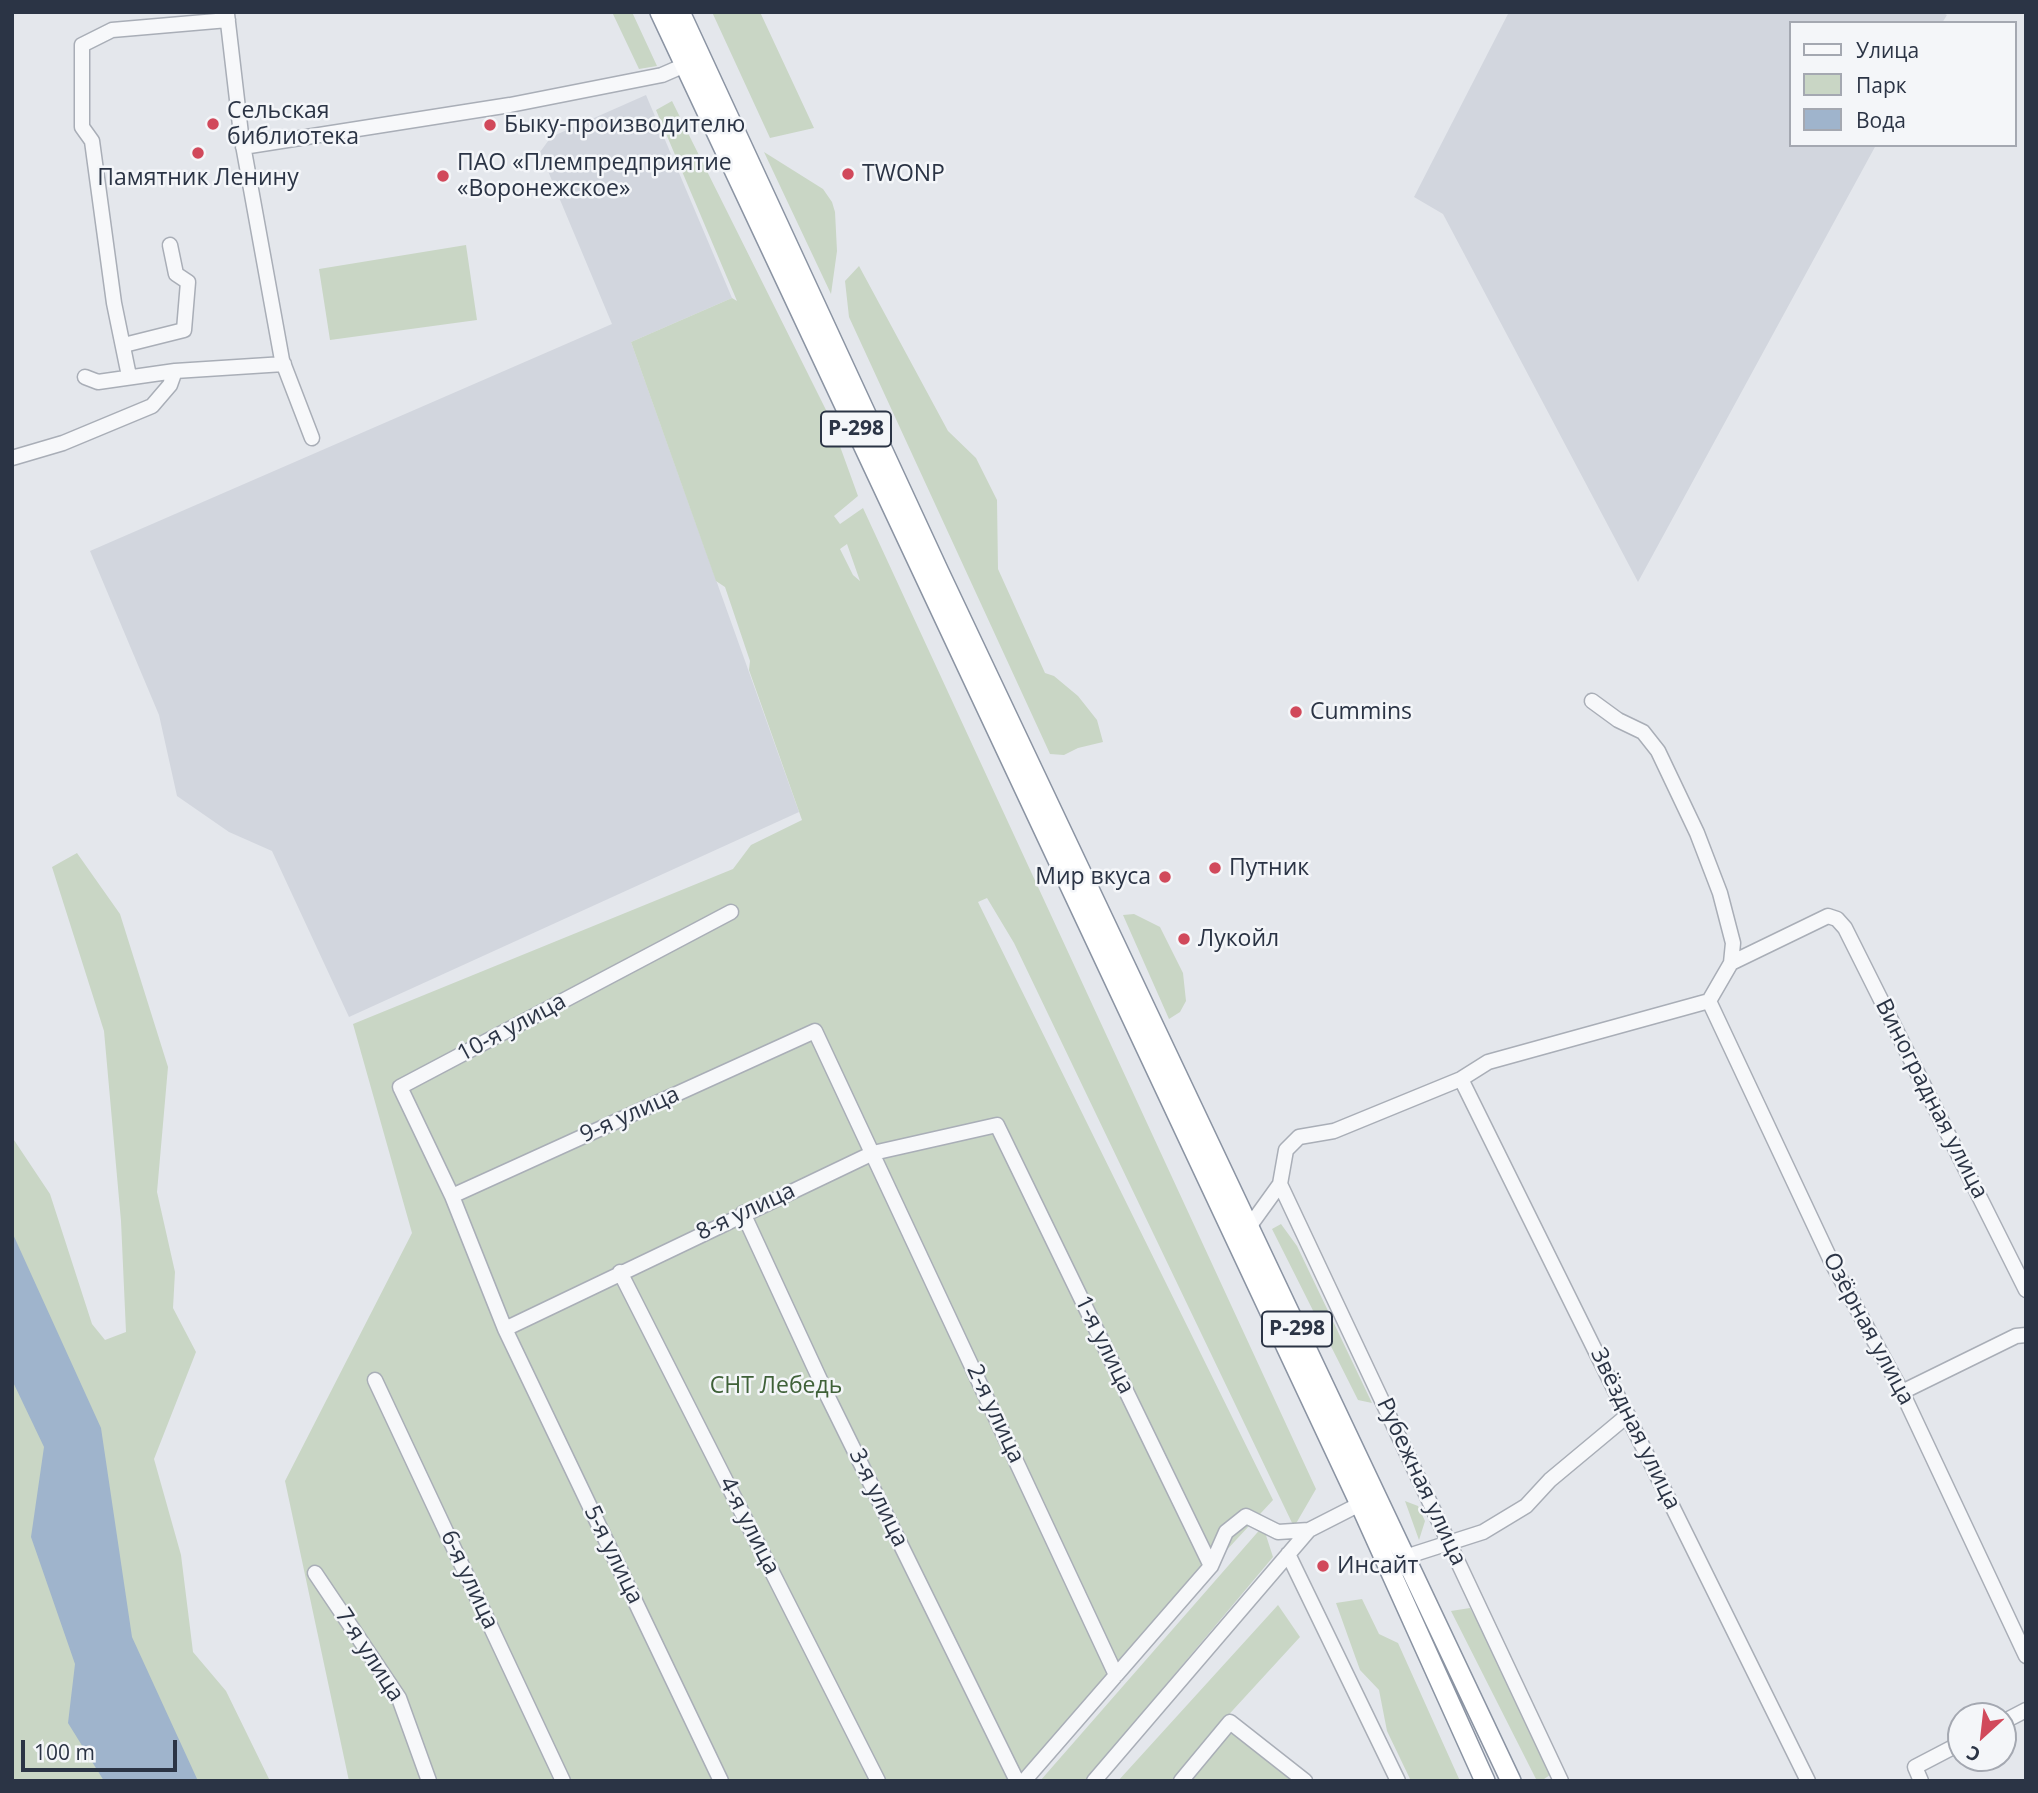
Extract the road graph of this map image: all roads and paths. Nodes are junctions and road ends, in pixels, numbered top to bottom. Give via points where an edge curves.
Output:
1 (660, 12) edge
2 (680, 12) edge
3 (228, 16) edge
4 (685, 65) junction
5 (243, 146) junction
6 (170, 245) dead end
7 (124, 345) junction
8 (284, 364) junction
9 (175, 371) junction
10 (129, 376) junction
11 (85, 377) dead end
12 (312, 438) dead end
13 (12, 458) edge
14 (1592, 701) dead end
15 (999, 735) junction
16 (1067, 844) junction
17 (731, 912) dead end
18 (1094, 934) junction
19 (1731, 963) junction
20 (1709, 1001) junction
21 (1162, 1044) junction
22 (1461, 1079) junction
23 (997, 1125) joint
24 (873, 1153) junction
25 (1280, 1184) junction
26 (452, 1196) junction
27 (743, 1213) junction
28 (1249, 1227) junction
29 (620, 1272) junction
30 (2026, 1290) edge
31 (505, 1329) junction
32 (2026, 1335) edge
33 (375, 1380) dead end
34 (1902, 1392) junction
35 (1628, 1415) junction
36 (1360, 1504) junction
37 (1309, 1530) junction
38 (1450, 1542) junction
39 (1288, 1554) junction
40 (1405, 1557) junction
41 (1211, 1566) junction
42 (315, 1573) dead end
43 (2026, 1656) edge
44 (1116, 1675) junction
45 (1947, 1750) edge
46 (429, 1781) edge
47 (564, 1781) edge
48 (721, 1781) edge
49 (878, 1781) edge
50 (1017, 1781) edge
51 (1024, 1781) edge
52 (1094, 1781) edge
53 (1181, 1781) edge
54 (1306, 1781) edge
55 (1398, 1781) edge
56 (1485, 1781) edge
57 (1511, 1781) edge
58 (1560, 1781) edge
59 (1808, 1781) edge
60 (1921, 1781) edge

1 - 4 highway, Р-298
2 - 16 highway, Р-298
3 - 5 street
3 - 7 street via 112,30 82,45 82,127 92,141
4 - 5 street via 662,75 510,105
4 - 15 highway, Р-298
5 - 8 street
6 - 7 street via 176,274 188,282 184,330
7 - 10 street
8 - 9 street
8 - 12 street
9 - 10 street
9 - 13 street via 170,385 152,406 63,443
10 - 11 street via 98,382
14 - 19 street via 1643,732 1658,751 1720,893 1733,943
15 - 16 highway via 1004,732 1051,827
15 - 18 highway, Р-298
16 - 21 highway, Р-298
17 - 26 street, 10-я улица via 400,1087
18 - 21 highway via 1149,1045 1156,1051
18 - 36 highway, Р-298
19 - 20 street
19 - 30 street, Виноградная улица via 1828,916 1837,919
20 - 22 street via 1488,1062
20 - 34 street, Озёрная улица via 1832,1263
21 - 28 highway, Р-298
22 - 25 street via 1334,1131 1299,1138 1286,1150
22 - 35 street, Звёздная улица
23 - 24 street, 8-я улица
23 - 41 street, 1-я улица
24 - 26 street, 9-я улица via 815,1031
24 - 27 street, 8-я улица
24 - 44 street, 2-я улица
25 - 28 street
25 - 38 street, Рубежная улица
26 - 31 street
27 - 29 street, 8-я улица
27 - 50 street, 3-я улица
28 - 40 highway, Р-298
29 - 31 street, 8-я улица
29 - 49 street, 4-я улица
31 - 48 street, 5-я улица
32 - 34 street
33 - 47 street, 6-я улица
34 - 43 street, Озёрная улица
35 - 38 street via 1526,1506 1483,1532
35 - 59 street, Звёздная улица
36 - 37 street
36 - 56 highway, Р-298
37 - 39 street
37 - 41 street via 1278,1532 1246,1516 1226,1532
38 - 40 street
38 - 58 street, Рубежная улица
39 - 52 street
39 - 55 street
40 - 57 highway, Р-298
41 - 44 street
42 - 46 street, 7-я улица via 399,1698
44 - 51 street
45 - 60 street via 1915,1767
53 - 54 street via 1230,1722

